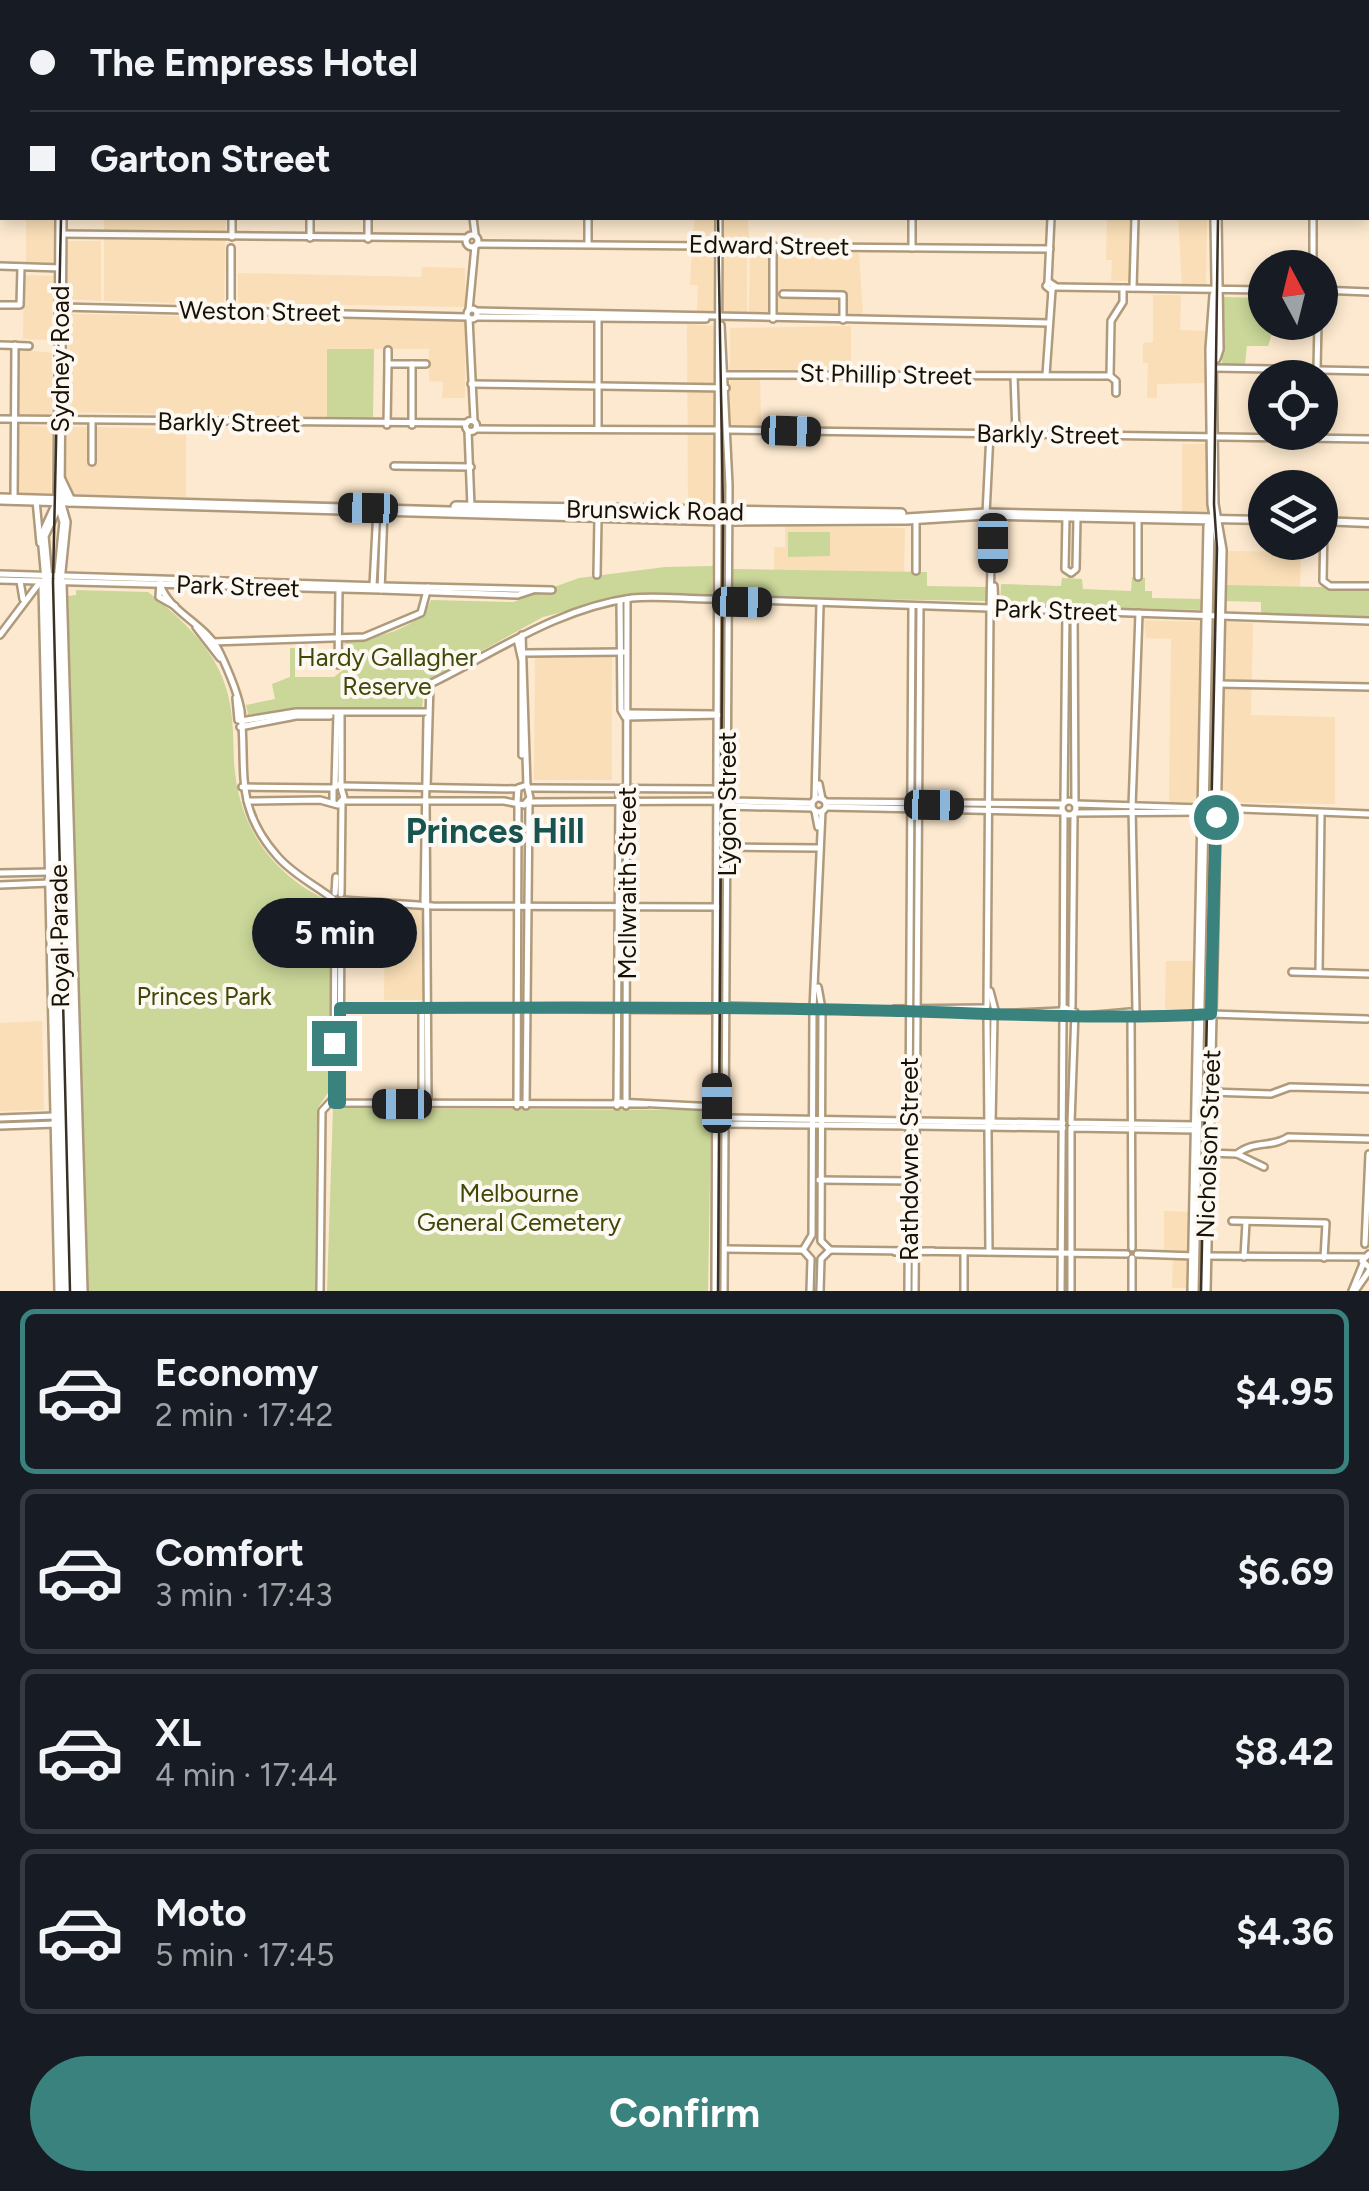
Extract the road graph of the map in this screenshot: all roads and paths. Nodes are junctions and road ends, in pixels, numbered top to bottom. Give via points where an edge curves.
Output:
1 (61, 220) edge
2 (232, 220) edge
3 (310, 220) edge
4 (368, 220) edge
5 (473, 220) edge
6 (588, 220) edge
7 (719, 220) edge
8 (912, 220) edge
9 (1051, 220) edge
10 (1135, 220) edge
11 (1216, 220) edge
12 (1313, 220) edge
13 (61, 234) junction
14 (232, 236) junction
15 (310, 238) junction
16 (368, 239) junction
17 (472, 241) junction
18 (588, 242) junction
19 (719, 245) junction
20 (774, 245) junction
21 (231, 248) dead end
22 (912, 248) junction
23 (1050, 249) junction
24 (1312, 250) edge
25 (0, 266) edge
26 (21, 267) junction
27 (61, 268) junction
28 (1051, 286) junction
29 (1122, 288) junction
30 (1133, 288) junction
31 (1338, 290) edge
32 (1248, 291) edge
33 (1369, 291) edge
34 (1215, 292) junction
35 (783, 294) dead end
36 (0, 305) edge
37 (60, 307) junction
38 (230, 310) junction
39 (472, 314) junction
40 (598, 317) junction
41 (718, 318) junction
42 (773, 319) junction
43 (844, 320) junction
44 (1050, 324) junction
45 (0, 345) edge
46 (15, 345) junction
47 (29, 346) dead end
48 (388, 350) dead end
49 (388, 364) junction
50 (412, 364) junction
51 (426, 364) dead end
52 (1214, 364) junction
53 (1248, 366) edge
54 (1338, 370) edge
55 (1369, 371) edge
56 (726, 375) junction
57 (1014, 376) junction
58 (1046, 376) junction
59 (1110, 376) junction
60 (472, 384) junction
61 (598, 386) junction
62 (722, 388) junction
63 (1116, 393) dead end
64 (0, 419) edge
65 (15, 420) junction
66 (60, 420) junction
67 (92, 420) junction
68 (387, 425) junction
69 (412, 425) junction
70 (472, 427) junction
71 (598, 428) junction
72 (723, 430) junction
73 (990, 433) junction
74 (1016, 434) junction
75 (1214, 437) junction
76 (1369, 440) edge
77 (92, 462) dead end
78 (394, 466) dead end
79 (471, 467) junction
80 (0, 499) edge
81 (14, 500) junction
82 (36, 500) junction
83 (64, 501) junction
84 (380, 508) junction
85 (470, 510) junction
86 (598, 513) junction
87 (724, 516) junction
88 (920, 517) junction
89 (992, 517) junction
90 (1071, 517) junction
91 (1138, 518) junction
92 (1214, 519) junction
93 (1248, 520) edge
94 (1338, 521) edge
95 (1369, 522) edge
96 (43, 551) junction
97 (1322, 560) edge
98 (916, 571) dead end
99 (1, 574) edge
100 (596, 574) dead end
101 (1138, 576) dead end
102 (62, 578) junction
103 (43, 579) junction
104 (20, 581) junction
105 (160, 582) junction
106 (1369, 586) edge
107 (339, 587) junction
108 (379, 587) junction
109 (428, 590) junction
110 (552, 590) dead end
111 (23, 599) junction
112 (623, 600) junction
113 (718, 601) junction
114 (728, 601) junction
115 (820, 604) junction
116 (912, 606) junction
117 (920, 607) junction
118 (993, 609) junction
119 (1066, 611) junction
120 (1074, 611) junction
121 (1136, 613) junction
122 (1214, 616) junction
123 (1369, 621) edge
124 (0, 635) edge
125 (520, 637) junction
126 (338, 639) junction
127 (211, 642) junction
128 (526, 652) junction
129 (624, 652) junction
130 (55, 654) junction
131 (338, 665) dead end
132 (916, 682) junction
133 (1218, 684) junction
134 (1369, 687) edge
135 (718, 704) junction
136 (727, 704) junction
137 (339, 714) junction
138 (428, 714) junction
139 (718, 715) junction
140 (727, 715) junction
141 (628, 716) junction
142 (57, 721) junction
143 (240, 725) junction
144 (1212, 741) junction
145 (338, 786) junction
146 (244, 787) junction
147 (523, 787) junction
148 (292, 789) junction
149 (426, 789) junction
150 (618, 790) junction
151 (628, 790) junction
152 (51, 792) junction
153 (718, 792) junction
154 (247, 800) junction
155 (292, 800) junction
156 (426, 800) junction
157 (618, 801) junction
158 (628, 801) junction
159 (718, 801) junction
160 (518, 802) junction
161 (529, 802) junction
162 (338, 803) junction
163 (727, 803) junction
164 (819, 805) junction
165 (915, 806) junction
166 (991, 807) junction
167 (1063, 808) junction
168 (1075, 809) junction
169 (1135, 809) junction
170 (1210, 810) junction
171 (1369, 812) edge
172 (1321, 813) junction
173 (718, 848) junction
174 (727, 848) junction
175 (818, 848) junction
176 (0, 873) edge
177 (50, 877) junction
178 (0, 885) edge
179 (338, 897) junction
180 (427, 904) junction
181 (718, 904) junction
182 (727, 904) junction
183 (523, 905) junction
184 (623, 905) junction
185 (1207, 934) junction
186 (62, 939) junction
187 (1292, 972) dead end
188 (1319, 972) junction
189 (1369, 974) edge
190 (817, 984) junction
191 (337, 1008) junction
192 (425, 1008) junction
193 (522, 1008) junction
194 (622, 1008) junction
195 (717, 1008) junction
196 (727, 1008) junction
197 (813, 1009) junction
198 (822, 1009) junction
199 (913, 1011) junction
200 (991, 1011) junction
201 (1062, 1013) junction
202 (1073, 1014) junction
203 (1134, 1014) junction
204 (1211, 1014) junction
205 (1199, 1015) junction
206 (1368, 1019) edge
207 (65, 1022) junction
208 (812, 1066) junction
209 (822, 1066) junction
210 (1369, 1089) edge
211 (1208, 1092) junction
212 (336, 1102) junction
213 (425, 1104) junction
214 (522, 1104) junction
215 (617, 1104) junction
216 (626, 1104) junction
217 (717, 1105) junction
218 (726, 1105) junction
219 (0, 1118) edge
220 (67, 1121) junction
221 (717, 1121) junction
222 (726, 1121) junction
223 (817, 1122) junction
224 (913, 1124) junction
225 (990, 1124) junction
226 (0, 1126) edge
227 (1067, 1126) junction
228 (1132, 1126) junction
229 (1198, 1128) junction
230 (1369, 1139) edge
231 (1207, 1153) junction
232 (1237, 1154) junction
233 (1369, 1154) edge
234 (1264, 1168) dead end
235 (816, 1180) junction
236 (912, 1181) junction
237 (1232, 1221) dead end
238 (1246, 1222) junction
239 (1365, 1244) dead end
240 (715, 1249) junction
241 (725, 1249) junction
242 (802, 1250) junction
243 (830, 1250) junction
244 (912, 1251) junction
245 (964, 1252) junction
246 (989, 1252) junction
247 (1061, 1253) junction
248 (1071, 1253) junction
249 (1132, 1254) junction
250 (1200, 1256) junction
251 (1244, 1258) junction
252 (1324, 1258) junction
253 (1366, 1265) edge
254 (71, 1271) junction
255 (64, 1291) edge
256 (79, 1291) edge
257 (320, 1291) edge
258 (715, 1291) edge
259 (724, 1291) edge
260 (810, 1291) edge
261 (820, 1291) edge
262 (911, 1291) edge
263 (964, 1291) edge
264 (1061, 1291) edge
265 (1070, 1291) edge
266 (1132, 1291) edge
267 (1193, 1291) edge
268 (1205, 1291) edge
269 (1353, 1291) edge
270 (1365, 1291) edge

1 - 13 main road, Sydney Road
2 - 14 street
3 - 15 street
4 - 16 street
5 - 17 street
6 - 18 street
7 - 19 street, Lygon Street
8 - 22 street
9 - 23 street
10 - 30 street
11 - 34 main road, Nicholson Street
12 - 24 street
13 - 14 street, Edward Street
13 - 27 main road, Sydney Road
14 - 15 street, Edward Street
15 - 16 street, Edward Street
16 - 17 street, Edward Street
17 - 18 street, Edward Street
17 - 39 street
18 - 19 street, Edward Street
19 - 20 street, Edward Street
19 - 41 street, Lygon Street
20 - 22 street, Edward Street
20 - 42 street
21 - 38 street
22 - 23 street, Edward Street
23 - 28 street
25 - 26 street
26 - 27 street
26 - 36 street via 20,305
27 - 37 main road, Sydney Road
28 - 29 street
28 - 44 street
29 - 30 street
29 - 59 street via 1123,302 1111,321
30 - 34 street
31 - 33 street
32 - 34 street
34 - 52 main road, Nicholson Street
35 - 43 street via 843,294
37 - 38 street, Weston Street
37 - 66 main road, Sydney Road
38 - 39 street, Weston Street
39 - 40 street, Weston Street
39 - 60 street
40 - 41 street, Weston Street
40 - 61 street
41 - 42 street, Weston Street
41 - 56 street, Lygon Street
41 - 62 street, Lygon Street
42 - 43 street, Weston Street
43 - 44 street, Weston Street
44 - 58 street
45 - 46 street
46 - 47 street
46 - 65 street
48 - 49 street
49 - 50 street
49 - 68 street
50 - 51 street
50 - 69 street
52 - 53 street
52 - 75 main road, Nicholson Street
54 - 55 street
56 - 57 street, St Phillip Street
56 - 62 street, Lygon Street
57 - 58 street, St Phillip Street
57 - 74 street
58 - 59 street, St Phillip Street
59 - 63 street
60 - 61 street
60 - 70 street
61 - 62 street
61 - 71 street
62 - 72 street, Lygon Street
64 - 65 street, Barkly Street
65 - 66 street, Barkly Street
65 - 81 street
66 - 67 street, Barkly Street
66 - 83 main road, Sydney Road
67 - 68 street, Barkly Street
67 - 77 street
68 - 69 street, Barkly Street
69 - 70 street, Barkly Street
70 - 71 street, Barkly Street
70 - 79 street
71 - 72 street, Barkly Street
72 - 73 street, Barkly Street
72 - 87 street, Lygon Street
73 - 74 street, Barkly Street
73 - 89 street
74 - 75 street, Barkly Street
75 - 76 street, Barkly Street
75 - 92 main road, Nicholson Street
78 - 79 street
79 - 85 street
80 - 81 main road, Brunswick Road
81 - 82 main road, Brunswick Road
82 - 83 main road, Brunswick Road
82 - 96 street, Royal Parade
83 - 84 main road, Brunswick Road
83 - 96 main road, Royal Parade via 44,526
83 - 102 main road, Royal Parade
84 - 85 main road, Brunswick Road
84 - 108 street
85 - 86 main road, Brunswick Road
86 - 87 main road, Brunswick Road
86 - 100 street
87 - 88 main road, Brunswick Road
87 - 113 street, Lygon Street
87 - 114 street, Lygon Street
88 - 89 main road, Brunswick Road
88 - 98 street
89 - 90 main road, Brunswick Road
89 - 118 street
90 - 90 street via 1076,569 1070,573 1065,569
90 - 91 main road, Brunswick Road
91 - 92 main road, Brunswick Road
91 - 101 street
92 - 93 main road
92 - 122 main road, Nicholson Street via 1221,550
94 - 95 main road
96 - 103 main road, Royal Parade
97 - 106 street via 1322,581 1330,586
99 - 103 street, Park Street
99 - 104 street, Park Street
102 - 103 street, Park Street
102 - 105 street, Park Street
102 - 130 main road, Royal Parade
103 - 104 street, Park Street
103 - 111 street
103 - 130 main road, Royal Parade
104 - 111 street
105 - 107 street, Park Street
105 - 127 street via 160,598
107 - 108 street, Park Street
107 - 126 street
108 - 109 street, Park Street
109 - 110 street, Park Street
109 - 126 street via 416,616 371,636
111 - 124 street
112 - 113 street, Park Street
112 - 125 street, Park Street
112 - 129 street, McIlwraith Street
113 - 114 street, Park Street
113 - 135 street, Lygon Street
114 - 115 street, Park Street
114 - 136 street, Lygon Street
115 - 116 street, Park Street
115 - 164 street
116 - 117 street, Park Street
116 - 132 street, Rathdowne Street
117 - 118 street, Park Street
117 - 132 street, Rathdowne Street
118 - 119 street, Park Street
118 - 166 street
119 - 120 street, Park Street
119 - 167 street
120 - 121 street, Park Street
120 - 168 street
121 - 122 street, Park Street
121 - 169 street
122 - 123 street, Park Street
122 - 133 main road, Nicholson Street
122 - 144 main road, Nicholson Street
125 - 128 street
125 - 138 street, Park Street via 430,684
125 - 147 street
126 - 127 street
126 - 131 street
127 - 143 street via 236,698
128 - 129 street
128 - 147 street
129 - 141 street, McIlwraith Street via 621,710
130 - 142 main road, Royal Parade
130 - 142 main road, Royal Parade
132 - 165 street, Rathdowne Street
133 - 134 street
133 - 144 main road, Nicholson Street
135 - 136 street
135 - 139 street, Lygon Street
136 - 140 street, Lygon Street
137 - 138 street
137 - 143 street via 292,712
137 - 145 street
138 - 149 street
139 - 140 street
139 - 141 street
139 - 153 street, Lygon Street
140 - 163 street, Lygon Street
141 - 151 street, McIlwraith Street
142 - 152 main road, Royal Parade
142 - 186 main road, Royal Parade via 66,776 69,887
143 - 146 street
144 - 170 main road, Nicholson Street
145 - 148 street
145 - 149 street
145 - 162 street
145 - 162 street
146 - 148 street
146 - 154 street
147 - 149 street
147 - 150 street
147 - 160 street
147 - 161 street
148 - 155 street
149 - 156 street
150 - 151 street
150 - 157 street, McIlwraith Street
151 - 153 street
151 - 158 street, McIlwraith Street
152 - 177 main road, Royal Parade
152 - 186 main road, Royal Parade
153 - 159 street, Lygon Street
153 - 163 street
154 - 155 street
154 - 179 street via 280,859
155 - 162 street
156 - 160 street
156 - 162 street
156 - 180 street
157 - 158 street
157 - 161 street
157 - 184 street, McIlwraith Street
158 - 159 street
158 - 184 street, McIlwraith Street
159 - 163 street
159 - 173 street, Lygon Street
160 - 161 street
160 - 183 street
161 - 183 street
162 - 179 street
163 - 164 street
163 - 174 street, Lygon Street
164 - 165 street
164 - 175 street
165 - 166 street
165 - 199 street, Rathdowne Street
166 - 167 street
166 - 200 street
167 - 168 street
167 - 168 street
167 - 201 street
168 - 169 street
168 - 202 street
169 - 170 street
169 - 203 street
170 - 172 street
170 - 185 main road, Nicholson Street
171 - 172 street
172 - 188 street
173 - 174 street
173 - 181 street, Lygon Street
174 - 175 street
174 - 182 street, Lygon Street
175 - 190 street
176 - 177 street
177 - 178 street
177 - 186 main road, Royal Parade
179 - 180 street via 358,904
179 - 191 street
180 - 183 street
180 - 192 street
181 - 182 street
181 - 184 street
181 - 195 street, Lygon Street
182 - 196 street, Lygon Street
183 - 184 street
183 - 193 street
184 - 194 street, McIlwraith Street
185 - 204 main road, Nicholson Street
185 - 205 main road, Nicholson Street
186 - 207 main road, Royal Parade
186 - 207 main road, Royal Parade
187 - 188 street
188 - 189 street
190 - 197 street
190 - 198 street
191 - 192 street
191 - 212 street
192 - 193 street
192 - 213 street
193 - 194 street
193 - 214 street
194 - 195 street
194 - 215 street, McIlwraith Street
194 - 216 street, McIlwraith Street
195 - 196 street
195 - 217 street, Lygon Street
196 - 197 street
196 - 218 street, Lygon Street
197 - 198 street
197 - 208 street
198 - 199 street
198 - 209 street
199 - 200 street
199 - 224 street, Rathdowne Street
200 - 201 street
200 - 225 street
201 - 202 street
201 - 202 street
201 - 227 street
202 - 203 street
202 - 227 street
203 - 205 street
203 - 228 street
204 - 205 main road
204 - 206 street
204 - 211 main road, Nicholson Street
205 - 229 main road, Nicholson Street
207 - 220 main road, Royal Parade
208 - 209 street
208 - 223 street
209 - 223 street
210 - 211 street
211 - 231 main road, Nicholson Street
212 - 213 street
212 - 257 street via 322,1111
213 - 214 street
214 - 215 street
215 - 216 street
216 - 217 street
217 - 218 street
217 - 221 street, Lygon Street
218 - 222 street, Lygon Street
219 - 220 street
220 - 226 street
220 - 254 main road, Royal Parade
220 - 254 main road, Royal Parade via 76,1188
221 - 222 street
221 - 240 street, Lygon Street
222 - 223 street
222 - 241 street, Lygon Street
223 - 224 street
223 - 235 street
224 - 225 street
224 - 236 street, Rathdowne Street
225 - 227 street
225 - 246 street
227 - 228 street
227 - 247 street
227 - 248 street
228 - 229 street
228 - 249 street
229 - 250 main road, Nicholson Street
230 - 232 street via 1289,1137
231 - 232 street
231 - 250 main road, Nicholson Street
232 - 234 street
233 - 239 street
235 - 236 street
235 - 242 street via 812,1241
235 - 243 street via 821,1241
236 - 244 street, Rathdowne Street
237 - 238 street
238 - 251 street
238 - 252 street via 1326,1223
240 - 241 street
240 - 258 street, Lygon Street
241 - 242 street
241 - 259 street, Lygon Street
242 - 260 street via 811,1259
243 - 244 street
243 - 261 street via 821,1259
244 - 245 street
244 - 262 street, Rathdowne Street
245 - 246 street
245 - 263 street
246 - 247 street
247 - 248 street
247 - 264 street
248 - 249 street
248 - 265 street
249 - 250 street
249 - 266 street
250 - 251 street
250 - 267 main road, Nicholson Street
250 - 268 main road, Nicholson Street
251 - 252 street
252 - 253 street
253 - 269 street
253 - 269 street
253 - 270 street
254 - 255 main road, Royal Parade
254 - 256 main road, Royal Parade

